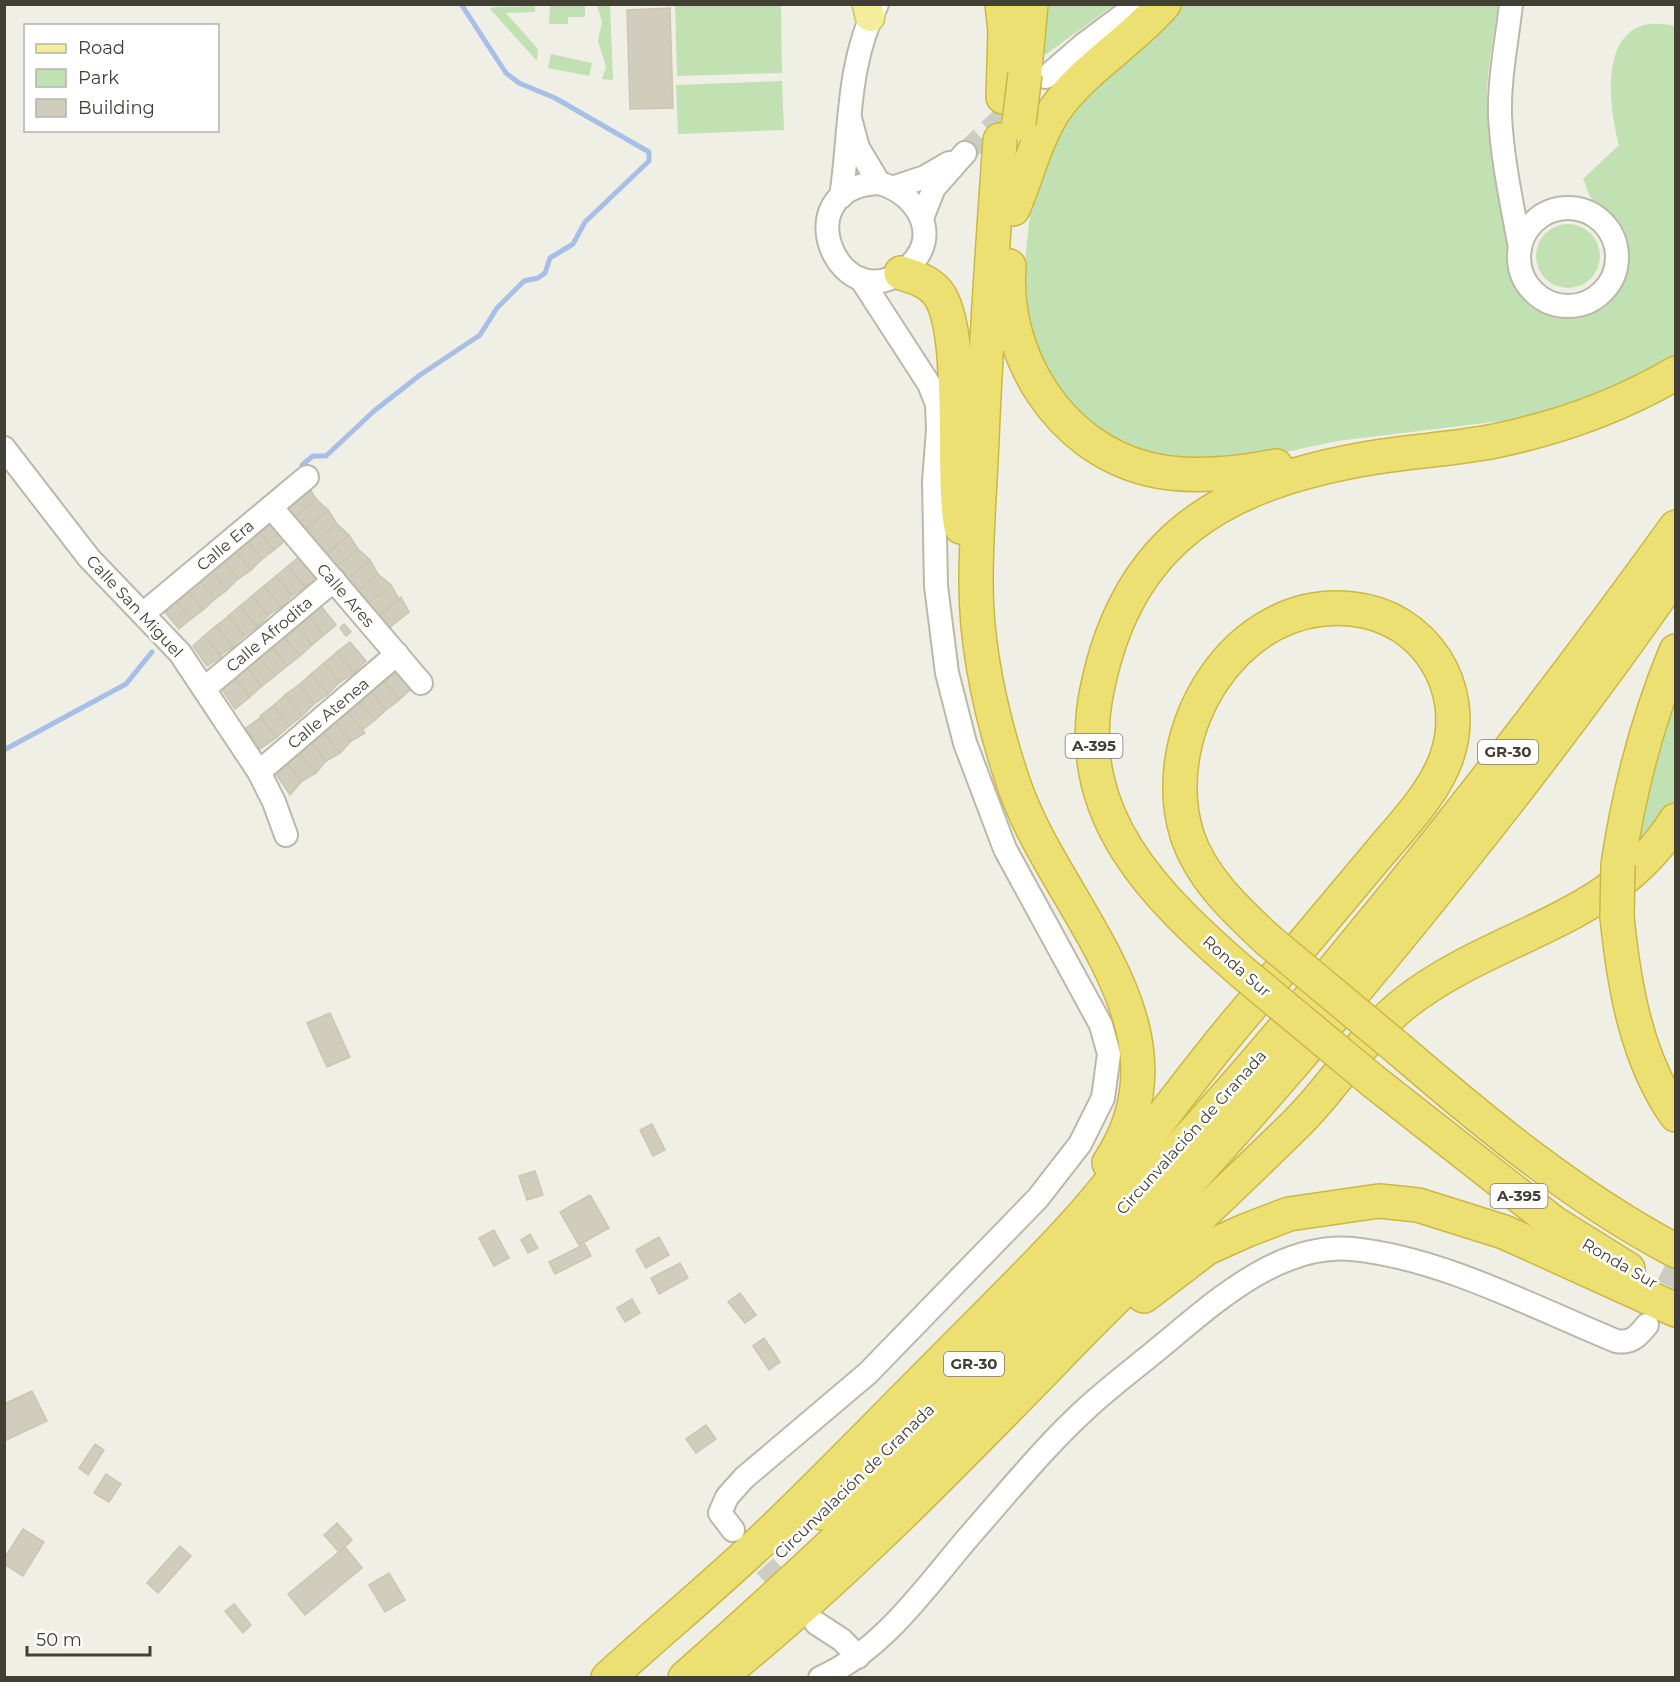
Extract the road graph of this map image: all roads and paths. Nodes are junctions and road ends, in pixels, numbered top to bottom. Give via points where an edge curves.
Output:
1 (1002, 4) edge
2 (1031, 4) edge
3 (1511, 4) edge
4 (1143, 6) edge
5 (871, 9) edge
6 (1036, 75) junction
7 (850, 118) junction
8 (1007, 120) junction
9 (1508, 174) junction
10 (887, 185) junction
11 (841, 197) junction
12 (1013, 210) junction
13 (1544, 214) junction
14 (922, 218) junction
15 (1520, 248) junction
16 (897, 275) junction
17 (861, 279) junction
18 (901, 343) junction
19 (1676, 373) edge
20 (4, 448) edge
21 (1370, 459) junction
22 (307, 477) dead end
23 (271, 507) junction
24 (1676, 527) edge
25 (1676, 573) edge
26 (334, 580) junction
27 (976, 585) junction
28 (144, 613) junction
29 (1676, 651) edge
30 (397, 654) junction
31 (421, 683) dead end
32 (205, 688) junction
33 (259, 772) junction
34 (1676, 820) edge
35 (286, 835) dead end
36 (1676, 1115) edge
37 (1676, 1251) edge
38 (1027, 1275) junction
39 (1676, 1295) edge
40 (1676, 1310) edge
41 (1647, 1325) tunnel mouth
42 (1034, 1382) junction
43 (727, 1522) dead end
44 (816, 1623) dead end
45 (858, 1657) junction
46 (608, 1677) edge
47 (642, 1677) edge
48 (685, 1677) edge
49 (717, 1677) edge
50 (820, 1677) edge

1 - 8 highway
2 - 6 highway
3 - 9 street via 1500,116
4 - 6 street
4 - 12 highway via 1143,28 1085,76 1054,111 1039,138
5 - 7 street via 851,85
6 - 8 highway, bridge
7 - 10 street via 858,148
7 - 11 street
8 - 12 highway
8 - 27 highway via 986,334
9 - 13 street via 1522,198
9 - 15 street
10 - 11 street via 865,184
10 - 14 street via 916,205
10 - 14 street via 925,177 965,153 934,188
11 - 17 street via 826,226 828,243 834,259
12 - 21 highway via 1008,278 1011,315 1020,349 1035,382 1058,414 1081,435 1110,455 1148,469 1196,474 1243,473 1340,457
13 - 15 street via 1524,234
13 - 15 street via 1580,209 1607,227 1618,257 1607,288 1580,305 1548,302 1534,293 1525,280
14 - 16 street via 921,249 913,263
16 - 17 street via 877,281
16 - 18 street via 895,322
16 - 27 highway via 926,283 936,291 952,327 960,520
17 - 18 street
18 - 43 street via 929,384 937,404 939,430 933,498 936,586 947,673 965,742 1005,849 1101,1025 1109,1054 1108,1073 1092,1124 1038,1198 868,1373 744,1478 727,1497
19 - 21 highway via 1608,407 1559,424 1497,440
20 - 28 street, Calle San Miguel via 89,558
21 - 39 highway, Ronda Sur / A-395, bridge via 1255,487 1214,509 1176,537 1148,569 1127,600 1104,656 1096,696 1093,741 1107,809 1134,864 1161,897 1242,972 1554,1223
22 - 23 street, Calle Era
23 - 26 street, Calle Ares
23 - 28 street, Calle Era
24 - 47 highway, Circunvalación de Granada / GR-30 via 1440,841 1248,1071 964,1374 781,1552
25 - 48 highway, Circunvalación de Granada / GR-30 via 1461,861 1315,1040 1180,1191 950,1431 802,1574
26 - 30 street, Calle Ares
26 - 32 street, Calle Afrodita
27 - 38 highway via 985,675 1013,784 1034,832 1126,1001 1139,1066 1130,1122 1117,1151 1096,1183 1040,1246
28 - 32 street, Calle San Miguel
29 - 36 highway, bridge via 1641,747 1626,810 1618,865 1617,917 1624,973 1644,1050
30 - 31 street, Calle Ares
30 - 33 street, Calle Atenea
32 - 33 street, Calle San Miguel
33 - 35 street, Calle San Miguel
34 - 42 highway via 1638,868 1603,897 1438,978 1400,1006 1299,1121
37 - 38 highway, bridge via 1558,1178 1468,1108 1400,1050 1268,940 1222,895 1202,868 1182,814 1179,780 1190,722 1217,674 1237,651 1281,621 1330,608 1376,613 1401,624 1432,652 1445,677 1452,704 1453,732 1446,760 1410,817 1211,1054 1123,1168
38 - 46 highway via 772,1531
40 - 42 highway via 1504,1232 1418,1205 1378,1201 1289,1214 1207,1248 1167,1277 1076,1356
41 - 45 street via 1625,1343 1434,1266 1351,1249 1305,1253 1265,1269 1212,1305 1087,1407 888,1629
42 - 49 highway via 784,1625
44 - 45 street via 842,1640
45 - 50 street

